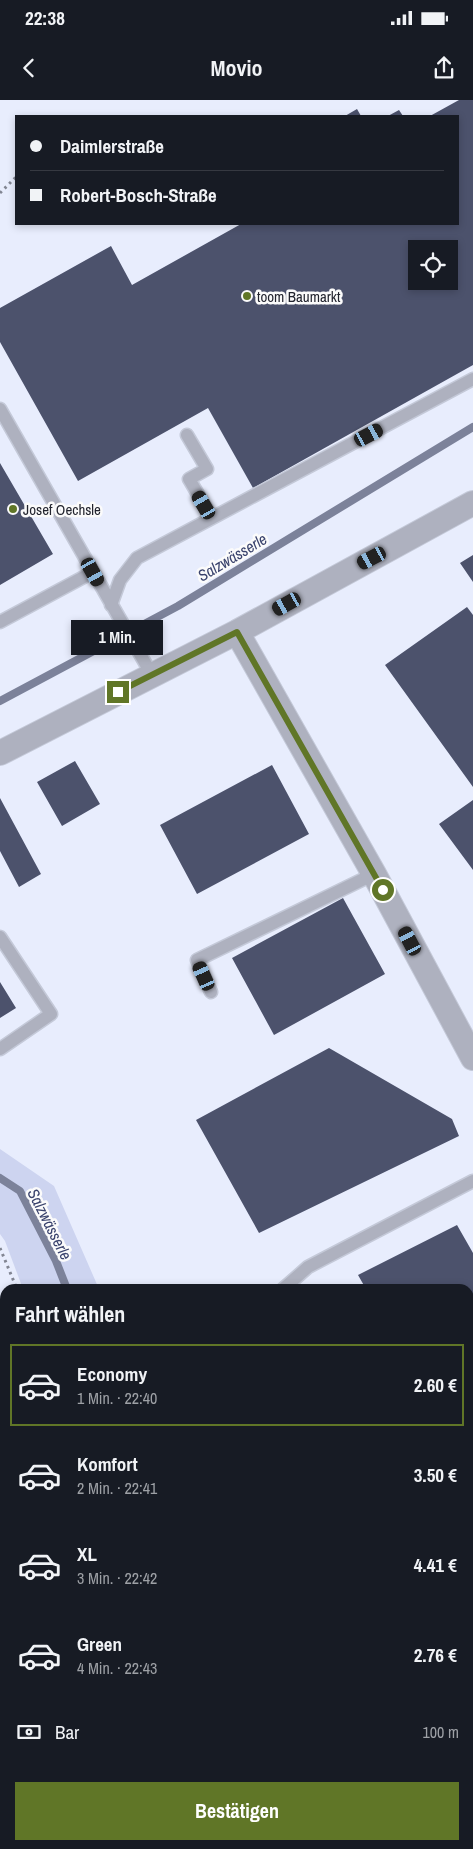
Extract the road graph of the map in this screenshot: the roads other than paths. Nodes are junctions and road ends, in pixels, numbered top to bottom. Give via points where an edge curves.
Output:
1 (473, 379) edge
2 (0, 409) edge
3 (188, 435) dead end
4 (473, 503) edge
5 (212, 518) junction
6 (93, 572) junction
7 (111, 605) junction
8 (0, 622) edge
9 (237, 632) junction
10 (152, 675) junction
11 (0, 752) edge
12 (374, 874) junction
13 (0, 937) edge
14 (211, 992) dead end
15 (0, 1050) edge
16 (473, 1058) edge
17 (473, 1181) edge
18 (289, 1284) edge

1 - 5 lane
2 - 6 lane
3 - 5 lane via 207,469 189,479
4 - 9 street
5 - 7 lane via 137,558 120,580
6 - 7 lane
6 - 8 lane
7 - 10 lane
9 - 10 street
9 - 12 street
10 - 11 street
12 - 14 lane via 197,960
12 - 16 street
13 - 15 lane via 52,1014
17 - 18 lane via 308,1267

